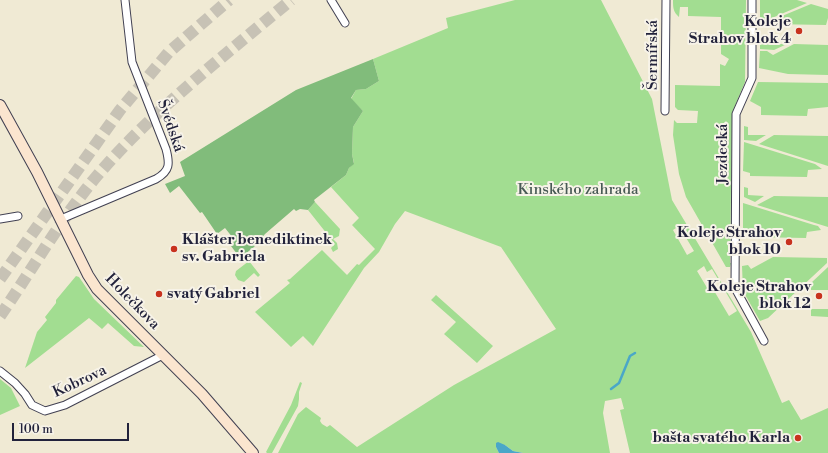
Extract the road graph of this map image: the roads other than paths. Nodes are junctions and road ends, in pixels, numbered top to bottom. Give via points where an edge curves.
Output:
1 (125, 0) edge
2 (331, 0) edge
3 (666, 0) edge
4 (752, 0) edge
5 (345, 23) dead end
6 (0, 105) edge
7 (665, 111) dead end
8 (18, 216) dead end
9 (0, 219) edge
10 (61, 219) junction
11 (764, 341) dead end
12 (163, 355) junction
13 (0, 371) edge
14 (253, 453) edge

1 - 10 street, Švédská via 132,62 166,149 167,167 164,174 156,179
2 - 5 street
3 - 7 street, Šermířská
4 - 11 street, Jezdecká via 752,78 736,114 736,288
6 - 10 street, Holečkova
8 - 9 street
10 - 12 street, Holečkova via 96,290
12 - 13 street, Kobrova via 65,405 45,411 32,405 15,383
12 - 14 street, Holečkova via 202,394

